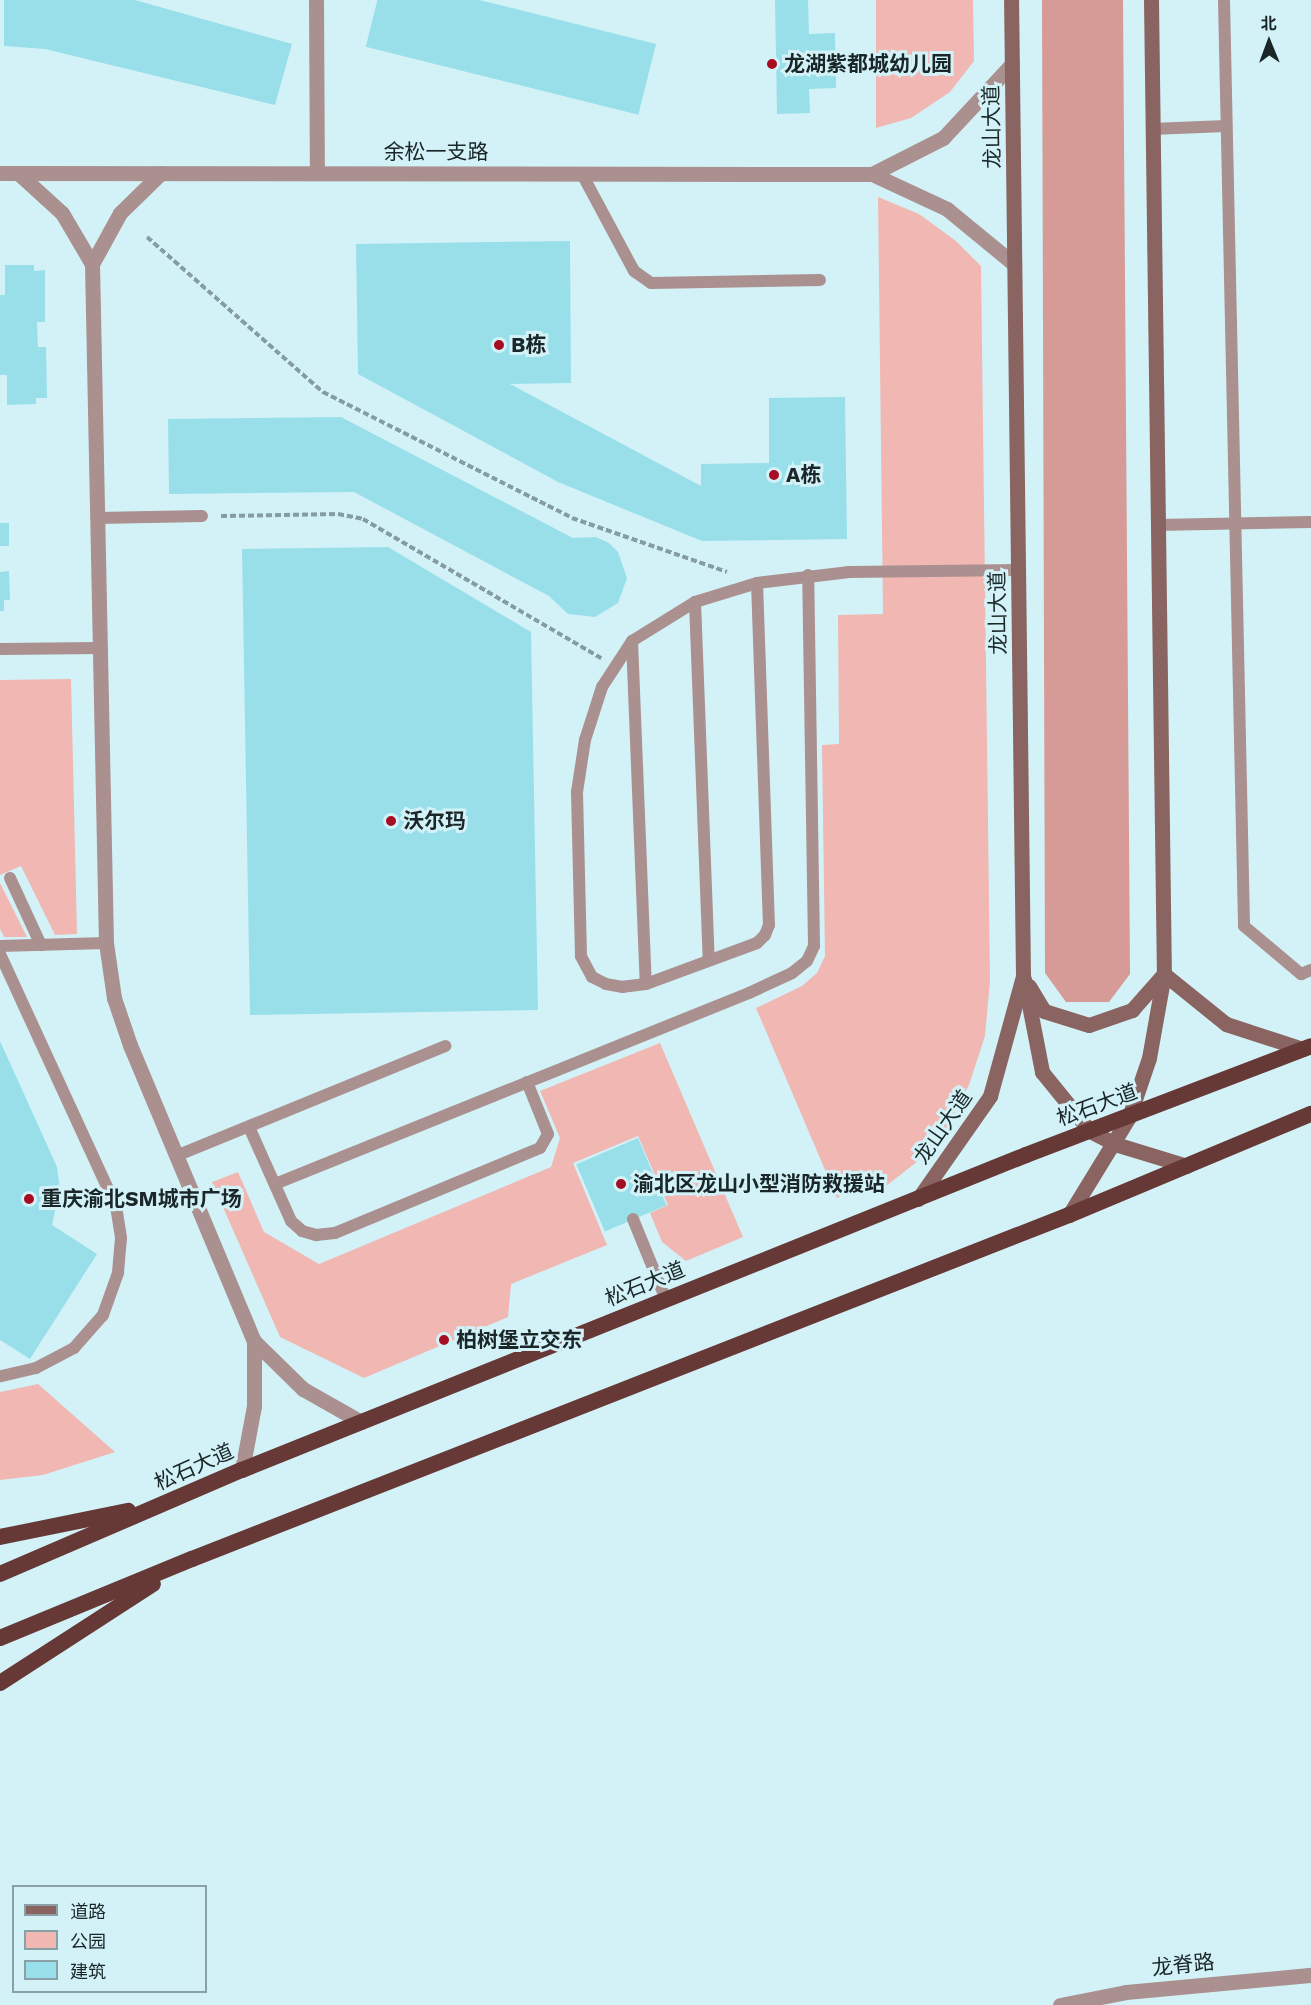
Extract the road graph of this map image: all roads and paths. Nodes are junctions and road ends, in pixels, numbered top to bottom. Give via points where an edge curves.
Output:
1 (316, 0) edge
2 (1011, 0) edge
3 (1151, 0) edge
4 (1224, 0) edge
5 (1012, 64) junction
6 (1226, 126) junction
7 (1152, 129) junction
8 (0, 173) edge
9 (18, 173) junction
10 (161, 173) junction
11 (317, 173) junction
12 (582, 174) junction
13 (872, 174) junction
14 (147, 237) dead end
15 (92, 264) junction
16 (1014, 264) junction
17 (820, 280) dead end
18 (202, 516) joint
19 (97, 518) junction
20 (1311, 522) edge
21 (1236, 523) junction
22 (1157, 525) junction
23 (1018, 570) junction
24 (808, 575) junction
25 (757, 583) junction
26 (695, 602) junction
27 (632, 641) junction
28 (100, 648) junction
29 (0, 649) edge
30 (615, 666) junction
31 (10, 878) dead end
32 (106, 943) junction
33 (0, 945) edge
34 (41, 945) junction
35 (0, 954) edge
36 (709, 960) junction
37 (1311, 970) edge
38 (1164, 974) junction
39 (1023, 976) junction
40 (646, 984) junction
41 (445, 1046) dead end
42 (1307, 1048) edge
43 (527, 1082) junction
44 (1311, 1114) edge
45 (1129, 1117) junction
46 (249, 1127) junction
47 (1090, 1131) junction
48 (1115, 1144) junction
49 (176, 1156) junction
50 (1186, 1166) junction
51 (275, 1184) junction
52 (918, 1199) junction
53 (1069, 1215) junction
54 (633, 1219) dead end
55 (666, 1300) junction
56 (254, 1341) junction
57 (0, 1376) edge
58 (361, 1422) junction
59 (242, 1470) junction
60 (170, 1502) junction
61 (0, 1537) edge
62 (192, 1559) junction
63 (0, 1574) edge
64 (0, 1638) edge
65 (63, 1640) junction
66 (0, 1674) edge
67 (0, 1683) edge
68 (1311, 1975) edge
69 (1060, 2005) edge

1 - 11 street
2 - 5 main road, 龙山大道
3 - 7 main road
4 - 6 lane
5 - 13 street via 943,138
5 - 16 main road, 龙山大道
6 - 7 lane
6 - 21 lane
7 - 22 main road
8 - 9 street, 余松一支路
9 - 10 street, 余松一支路
9 - 15 street via 62,213
10 - 11 street, 余松一支路
10 - 15 street via 120,213
11 - 12 street, 余松一支路
12 - 13 street, 余松一支路
12 - 17 lane via 633,271 651,283
13 - 16 street via 947,208
14 - 25 path via 323,392 572,518
15 - 19 street
16 - 23 main road, 龙山大道
18 - 19 lane
18 - 30 path via 338,514 363,519
19 - 28 street
20 - 21 lane
21 - 22 lane
21 - 37 lane via 1244,926 1301,974
22 - 38 main road
23 - 24 lane
23 - 39 main road, 龙山大道
24 - 25 lane
24 - 43 lane via 814,946 807,961 792,974 749,993
25 - 26 lane
25 - 36 lane via 769,925 757,943
26 - 27 lane
26 - 36 lane
27 - 30 lane
27 - 40 lane
28 - 29 lane
28 - 32 street
30 - 40 lane via 602,687 585,740 577,792 581,956 592,977 606,984
31 - 34 lane
32 - 34 lane
32 - 49 street via 114,998 126,1036
33 - 34 lane
35 - 57 lane via 116,1206 121,1238 118,1273 103,1315 74,1348 36,1368
36 - 40 lane
38 - 39 main road via 1132,1010 1089,1025 1044,1011
38 - 42 main road via 1226,1024
38 - 45 main road via 1149,1058
39 - 47 main road via 1042,1072
39 - 52 main road, 龙山大道 via 990,1096
41 - 46 lane
42 - 45 highway, 松石大道
43 - 51 lane
43 - 51 lane via 548,1134 540,1148 335,1233 316,1235 302,1231 291,1221
44 - 50 highway
45 - 47 highway, 松石大道
45 - 48 main road
46 - 49 lane
46 - 51 lane
47 - 48 main road
47 - 52 highway, 松石大道
48 - 50 main road
48 - 53 main road
49 - 56 street
50 - 53 highway
52 - 55 highway, 松石大道
53 - 62 highway
54 - 55 lane
55 - 58 highway, 松石大道
56 - 58 street via 303,1389
56 - 59 street via 254,1406
58 - 59 highway, 松石大道
59 - 60 highway, 松石大道
60 - 61 highway
60 - 63 highway, 松石大道
62 - 64 highway
62 - 65 highway
65 - 66 highway
65 - 67 highway
68 - 69 street, 龙脊路 via 1126,1992

